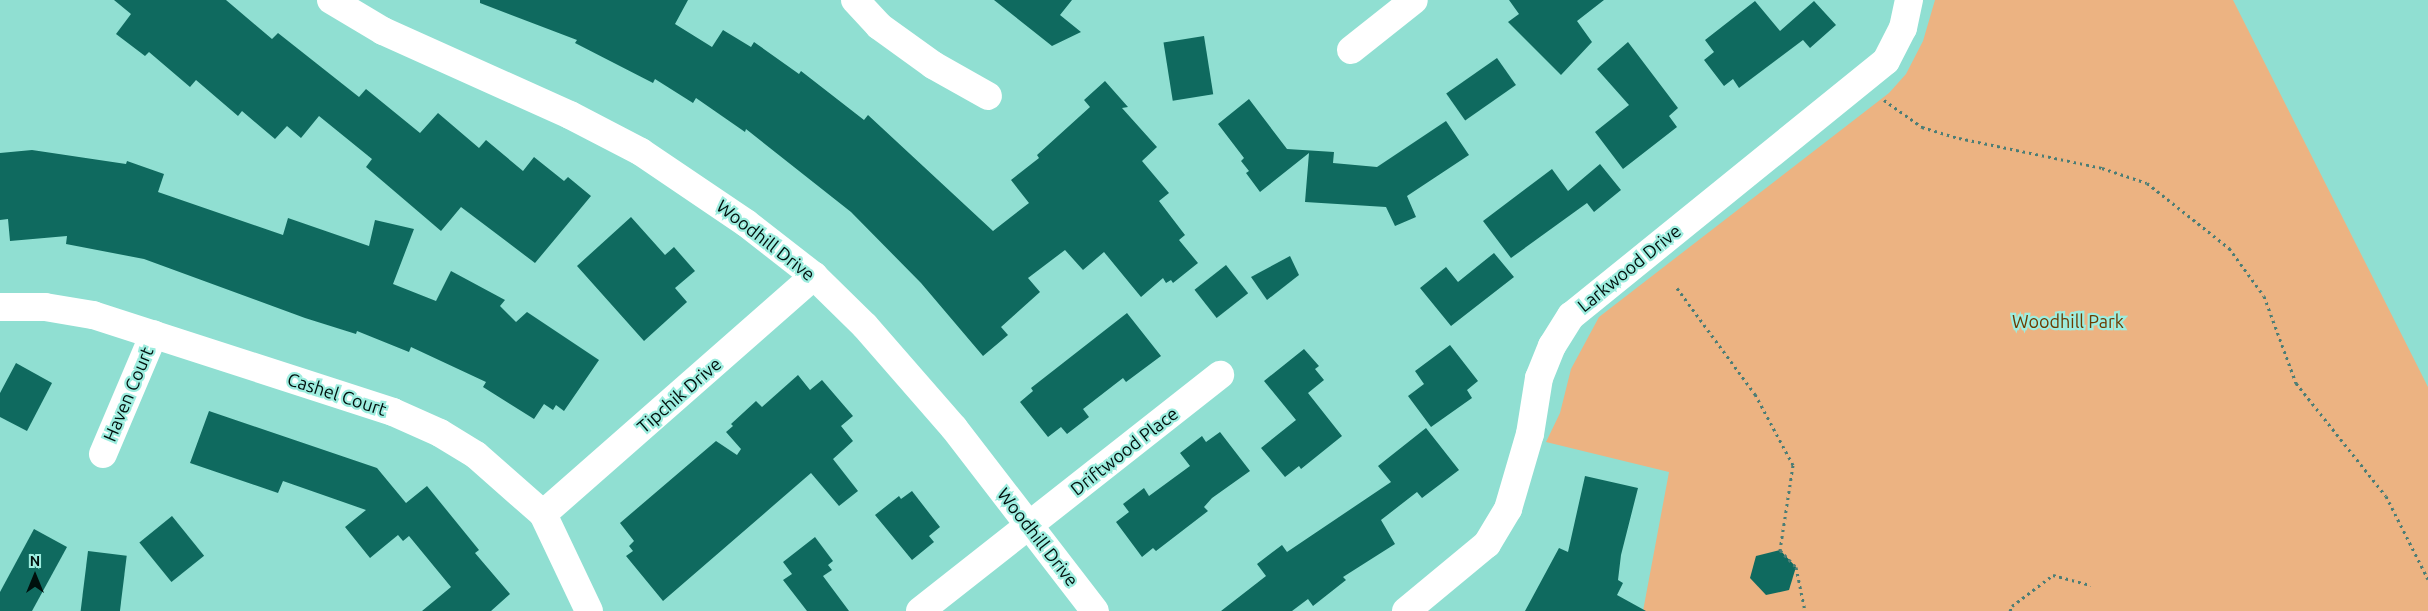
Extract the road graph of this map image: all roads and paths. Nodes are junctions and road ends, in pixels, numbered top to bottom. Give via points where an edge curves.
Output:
1 (331, 0) edge
2 (855, 0) edge
3 (1414, 0) edge
4 (1909, 0) edge
5 (1351, 50) dead end
6 (1862, 83) junction
7 (988, 96) dead end
8 (814, 276) junction
9 (1677, 288) dead end
10 (0, 307) edge
11 (154, 334) junction
12 (1220, 375) dead end
13 (103, 454) dead end
14 (543, 514) junction
15 (1029, 526) junction
16 (2428, 579) edge
17 (2091, 586) dead end
18 (589, 611) edge
19 (920, 611) edge
20 (1095, 611) edge
21 (1406, 611) edge
22 (1805, 611) edge
23 (2010, 611) edge

1 - 8 street, Woodhill Drive via 383,31 570,115 641,152 738,217
2 - 7 street via 879,26 933,65
3 - 5 street
4 - 6 street, Larkwood Drive via 1903,28 1886,61
6 - 16 path via 1922,126 1959,138 2102,168 2147,183 2229,248 2264,296 2296,383 2386,496
6 - 21 street, Larkwood Drive via 1570,316 1552,346 1539,378 1531,426 1508,509 1487,544
8 - 14 street, Tipchik Drive
8 - 15 street, Woodhill Drive via 865,326 954,428
9 - 22 path via 1755,394 1793,465 1780,550 1796,567
10 - 11 street, Cashel Court via 45,307 94,315
11 - 13 street, Haven Court
11 - 14 street, Cashel Court via 393,412 440,433 476,454
12 - 15 street, Driftwood Place
14 - 18 street, Cashel Court
15 - 19 street, Driftwood Place
15 - 20 street, Woodhill Drive
17 - 23 path via 2053,575

